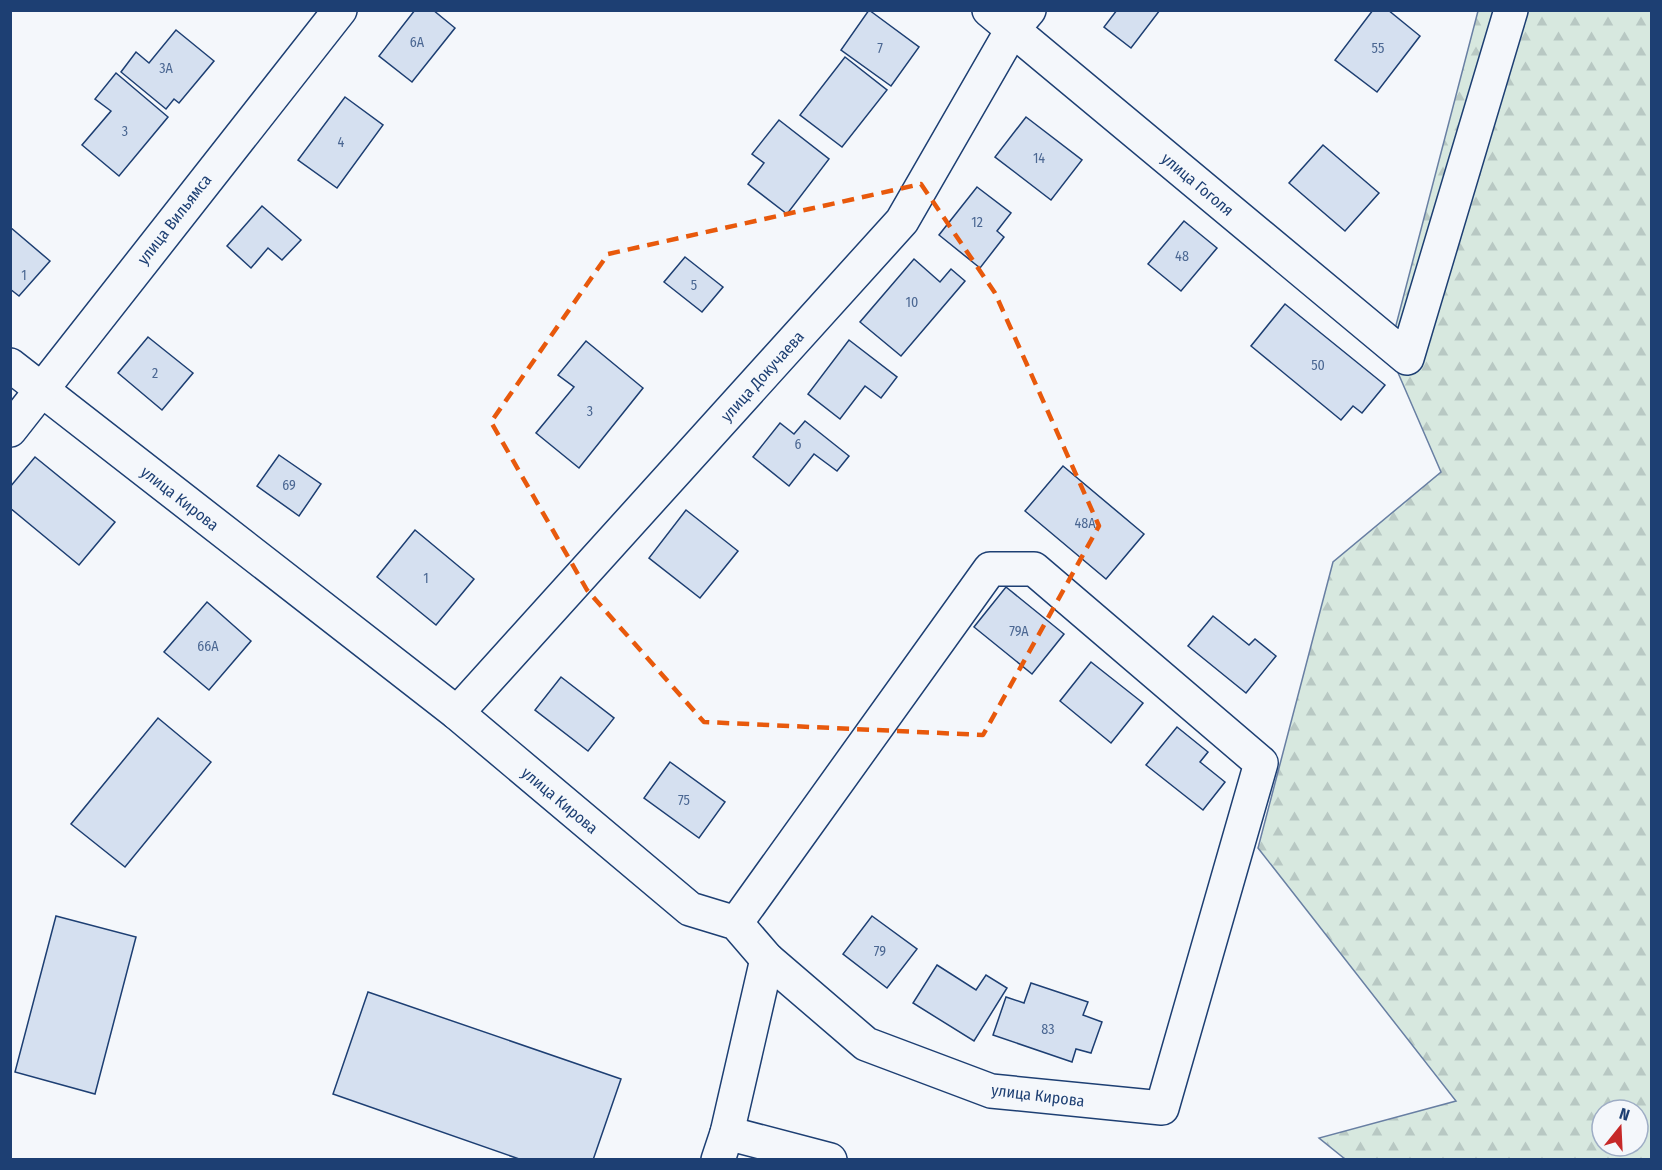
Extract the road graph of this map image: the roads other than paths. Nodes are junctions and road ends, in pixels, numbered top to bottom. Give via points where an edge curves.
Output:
1 (340, 10) edge
2 (1511, 10) edge
3 (1010, 17) edge
4 (10, 365) edge
5 (40, 390) junction
6 (10, 430) edge
7 (457, 713) junction
8 (736, 922) junction
9 (767, 959) junction
10 (722, 1147) edge
11 (830, 1160) edge

1 - 5 street, улица Вильямса
2 - 3 street, улица Гоголя via 1407,358
3 - 7 street, улица Докучаева via 902,221
4 - 5 street, улица Кирова
5 - 6 street, улица Вильямса
5 - 7 street, улица Кирова
7 - 8 street, улица Кирова via 690,909
8 - 9 street, улица Кирова
8 - 9 street, улица Кирова via 990,569 1034,569 1261,763 1162,1108 991,1091 866,1044
9 - 10 street
10 - 11 street

